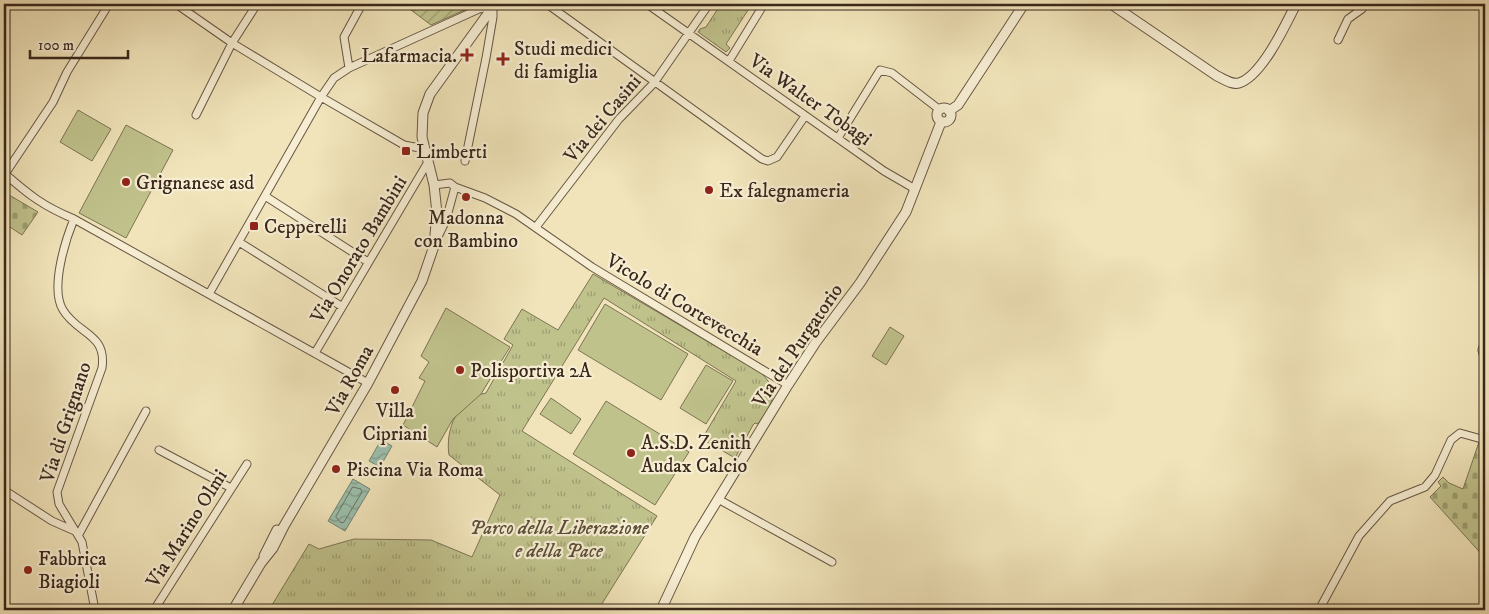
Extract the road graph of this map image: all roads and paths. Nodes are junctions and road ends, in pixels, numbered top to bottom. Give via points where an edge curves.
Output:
1 (109, 4) edge
2 (176, 4) edge
3 (257, 4) edge
4 (362, 4) edge
5 (547, 4) edge
6 (647, 4) edge
7 (709, 4) edge
8 (764, 4) edge
9 (1023, 4) edge
10 (1111, 4) edge
11 (1296, 4) edge
12 (1365, 4) edge
13 (494, 5) edge
14 (689, 33) junction
15 (1338, 40) dead end
16 (232, 43) junction
17 (729, 61) junction
18 (349, 68) junction
19 (654, 82) junction
20 (321, 97) junction
21 (945, 110) junction
22 (196, 114) dead end
23 (806, 116) junction
24 (838, 138) junction
25 (425, 149) junction
26 (465, 161) dead end
27 (428, 162) junction
28 (4, 174) edge
29 (434, 186) junction
30 (455, 186) junction
31 (915, 189) junction
32 (265, 196) junction
33 (74, 219) junction
34 (536, 227) junction
35 (239, 242) junction
36 (434, 246) junction
37 (368, 262) junction
38 (209, 294) junction
39 (342, 306) junction
40 (1485, 340) edge
41 (315, 353) junction
42 (1485, 361) edge
43 (368, 383) junction
44 (788, 385) junction
45 (146, 411) dead end
46 (1485, 440) edge
47 (159, 450) dead end
48 (247, 464) dead end
49 (231, 488) junction
50 (4, 490) edge
51 (718, 500) junction
52 (78, 533) junction
53 (832, 562) dead end
54 (95, 610) edge
55 (154, 610) edge
56 (233, 610) edge
57 (661, 610) edge
58 (1319, 610) edge

1 - 28 street via 67,72 53,102
2 - 16 street
3 - 16 street
4 - 18 street via 344,37
5 - 19 street
6 - 14 street, Via Walter Tobagi
7 - 14 street, Via dei Casini
8 - 17 street
9 - 21 street via 958,105
10 - 11 street via 1233,83 1246,78 1264,61
12 - 15 street via 1348,19
13 - 18 street
13 - 25 street, Via Roma via 426,102 422,126
13 - 26 street
14 - 17 street, Via Walter Tobagi
14 - 19 street, Via dei Casini
16 - 20 street
16 - 22 street
17 - 23 street, Via Walter Tobagi
18 - 20 street via 334,78
19 - 23 street via 768,161 777,157
19 - 34 street, Via dei Casini via 619,119
20 - 25 street via 404,146
20 - 32 street
21 - 24 street via 892,73 880,70
21 - 31 street, Via del Purgatorio via 951,115 948,121 941,122
23 - 24 street, Via Walter Tobagi
24 - 31 street, Via Walter Tobagi via 884,172
25 - 27 street, Via Roma
27 - 29 street, Via Roma
27 - 37 street, Via Onorato Bambini
28 - 33 street via 38,202
29 - 30 street via 450,183
29 - 36 street, Via Roma via 437,213
30 - 34 street via 485,198
30 - 36 street, Via Roma via 446,220
31 - 44 street, Via del Purgatorio via 906,212 876,259
32 - 35 street
32 - 37 street
33 - 38 street
33 - 52 street, Via di Grignano via 63,252 59,298 62,309 102,346 104,356 58,492 59,504
34 - 44 street, Vicolo di Cortevecchia via 592,267
35 - 38 street
35 - 39 street
36 - 43 street, Via Roma via 422,281
37 - 39 street, Via Onorato Bambini
38 - 41 street
39 - 41 street, Via Onorato Bambini
40 - 42 street via 1482,350
41 - 43 street
43 - 56 street, Via Roma via 284,526 271,538 261,563
44 - 51 street, Via del Purgatorio
45 - 52 street
46 - 58 street via 1460,433 1451,440 1435,475 1425,487 1390,502 1359,536
47 - 49 street
48 - 49 street, Via Marino Olmi
49 - 55 street, Via Marino Olmi
50 - 52 street via 52,521
51 - 53 street
51 - 57 street, Via del Purgatorio via 695,538
52 - 54 street, Via di Grignano

